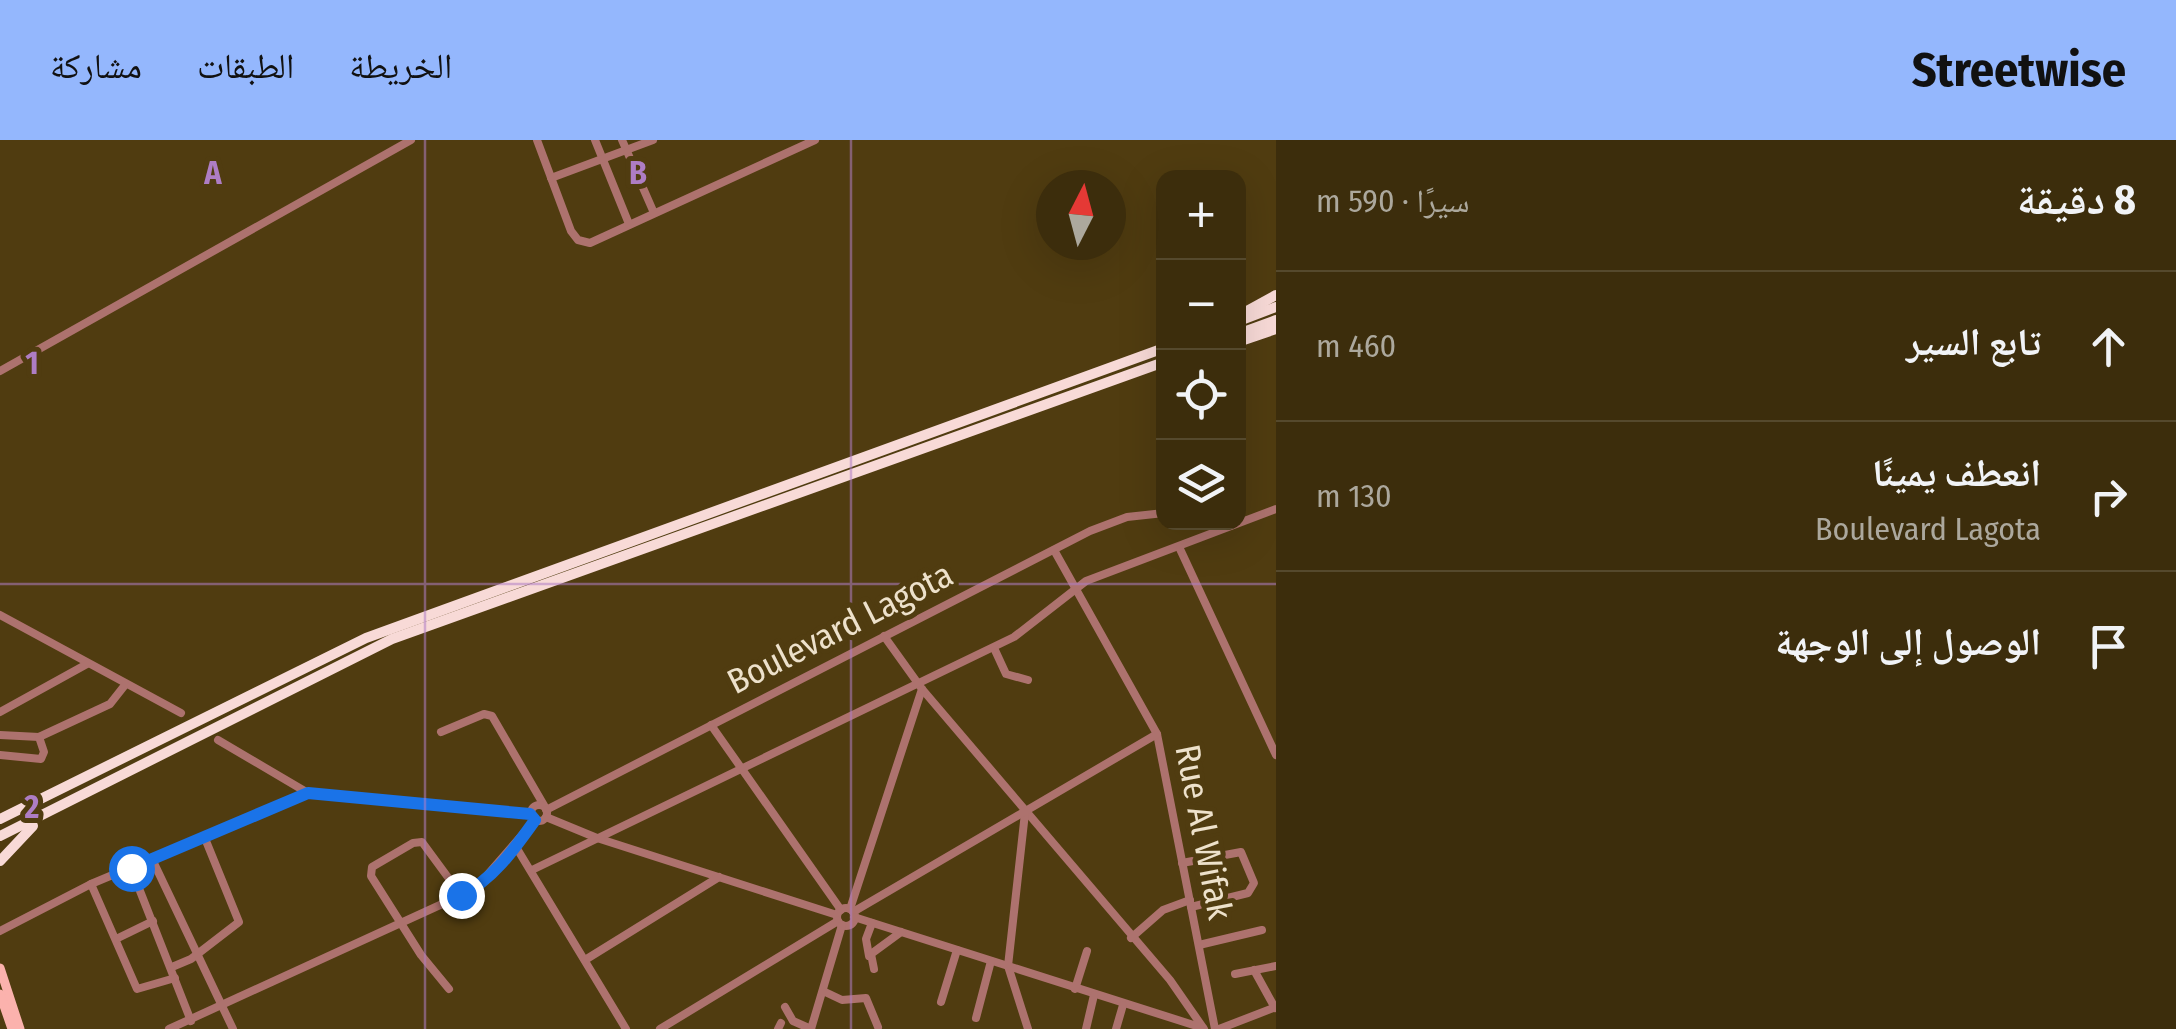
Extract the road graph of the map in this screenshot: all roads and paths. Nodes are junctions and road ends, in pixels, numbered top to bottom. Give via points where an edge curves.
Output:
1 (411, 140) edge
2 (537, 140) edge
3 (595, 140) edge
4 (622, 140) edge
5 (652, 140) edge
6 (814, 140) edge
7 (627, 152) junction
8 (602, 159) junction
9 (551, 178) junction
10 (654, 213) junction
11 (629, 224) junction
12 (1276, 295) edge
13 (1276, 308) edge
14 (1246, 313) edge
15 (1246, 316) edge
16 (1276, 320) edge
17 (1276, 329) edge
18 (1246, 331) edge
19 (1246, 339) edge
20 (1158, 350) edge
21 (1156, 365) edge
22 (0, 371) edge
23 (1276, 509) edge
24 (1156, 513) edge
25 (1246, 520) edge
26 (1250, 520) junction
27 (1180, 549) junction
28 (1054, 550) junction
29 (1076, 588) junction
30 (0, 614) edge
31 (884, 636) junction
32 (994, 648) junction
33 (87, 664) junction
34 (1028, 680) dead end
35 (125, 685) junction
36 (920, 686) junction
37 (0, 712) edge
38 (181, 713) dead end
39 (711, 725) junction
40 (440, 732) dead end
41 (1157, 734) junction
42 (0, 735) edge
43 (39, 737) junction
44 (218, 740) dead end
45 (0, 755) edge
46 (1276, 756) edge
47 (741, 770) junction
48 (308, 793) junction
49 (546, 811) junction
50 (1024, 812) junction
51 (46, 814) junction
52 (0, 817) edge
53 (533, 817) junction
54 (0, 836) edge
55 (204, 836) junction
56 (596, 838) junction
57 (516, 847) junction
58 (152, 858) junction
59 (1201, 859) junction
60 (0, 861) edge
61 (1182, 863) junction
62 (131, 868) junction
63 (532, 870) junction
64 (719, 876) junction
65 (90, 884) junction
66 (461, 895) junction
67 (1210, 902) junction
68 (1190, 904) junction
69 (845, 916) junction
70 (152, 922) junction
71 (872, 923) junction
72 (402, 926) junction
73 (1262, 930) dead end
74 (0, 931) edge
75 (901, 932) junction
76 (116, 938) junction
77 (1132, 938) junction
78 (1199, 945) junction
79 (958, 950) junction
80 (1087, 951) dead end
81 (194, 952) junction
82 (870, 956) junction
83 (585, 960) junction
84 (991, 960) junction
85 (1008, 966) junction
86 (1276, 966) edge
87 (172, 967) junction
88 (0, 968) edge
89 (874, 969) dead end
90 (1254, 970) junction
91 (1235, 974) dead end
92 (176, 978) junction
93 (1075, 988) junction
94 (449, 989) dead end
95 (822, 991) junction
96 (0, 994) edge
97 (1094, 995) junction
98 (941, 1002) dead end
99 (1123, 1005) junction
100 (222, 1008) junction
101 (785, 1008) dead end
102 (1276, 1008) edge
103 (976, 1018) dead end
104 (191, 1020) junction
105 (181, 1027) edge
106 (878, 1027) edge
107 (1204, 1028) edge
108 (12, 1029) edge
109 (20, 1029) edge
110 (170, 1029) edge
111 (233, 1029) edge
112 (626, 1029) edge
113 (660, 1029) edge
114 (811, 1029) edge
115 (1028, 1029) edge
116 (1086, 1029) edge
117 (1116, 1029) edge
118 (1217, 1029) edge

1 - 22 street
2 - 9 street
3 - 8 street
4 - 7 street
5 - 7 street
6 - 10 street
7 - 8 street
7 - 10 street
8 - 9 street
8 - 11 street
9 - 11 street via 578,240 594,242
10 - 11 street
12 - 14 highway
13 - 15 highway
16 - 18 highway
17 - 19 highway
20 - 52 highway via 366,638
21 - 51 highway via 392,639
23 - 26 street
24 - 28 street, Boulevard Lagota via 1127,517
25 - 26 street
26 - 27 street
27 - 29 street
27 - 46 street
28 - 29 street, Rue Al Wifak
28 - 31 street, Boulevard Lagota
29 - 32 street
29 - 41 street, Rue Al Wifak
30 - 33 street
31 - 36 street
31 - 39 street, Boulevard Lagota
32 - 34 street via 1006,674
32 - 36 street
33 - 35 street
33 - 37 street
35 - 38 street
35 - 43 street via 110,704
36 - 47 street
36 - 50 street
36 - 69 street
39 - 47 street
39 - 49 street, Boulevard Lagota
40 - 49 street via 492,716
41 - 50 street
41 - 61 street, Rue Al Wifak
42 - 43 street
43 - 45 street via 40,759
44 - 48 street
47 - 56 street
47 - 69 street
48 - 53 street
48 - 55 street
49 - 53 street
49 - 53 street via 535,806
49 - 56 street
50 - 69 street
50 - 77 street
50 - 85 street
51 - 54 highway
51 - 60 highway
53 - 57 street
55 - 58 street
55 - 81 street via 239,920
56 - 63 street
56 - 64 street
57 - 63 street
57 - 66 street
58 - 62 street
58 - 81 street
59 - 61 street
59 - 67 street
59 - 67 street via 1243,853 1254,883 1248,893
61 - 68 street, Rue Al Wifak
62 - 65 street
62 - 70 street
63 - 83 street
64 - 69 street
64 - 83 street
65 - 74 street
65 - 76 street
66 - 72 street
66 - 72 street via 430,848 413,843 371,872
67 - 68 street
68 - 77 street via 1163,910
68 - 78 street, Rue Al Wifak
69 - 71 street
69 - 95 street
69 - 113 street
70 - 76 street
70 - 87 street
71 - 75 street
71 - 82 street via 866,939
72 - 94 street
72 - 100 street
73 - 78 street
75 - 79 street
75 - 82 street
76 - 92 street via 138,990
77 - 107 street
78 - 118 street, Rue Al Wifak
79 - 84 street
79 - 98 street
80 - 93 street
81 - 87 street
81 - 100 street
82 - 89 street
83 - 112 street
84 - 85 street
84 - 103 street
85 - 93 street
85 - 115 street
86 - 90 street
87 - 92 street
88 - 109 main road
90 - 91 street
90 - 102 street
92 - 104 street
93 - 97 street
95 - 106 street via 842,1000 866,998
95 - 114 street
96 - 108 main road
97 - 99 street
97 - 116 street
99 - 107 street
99 - 117 street
100 - 104 street
100 - 111 street
101 - 114 street via 793,1021
102 - 118 street
104 - 105 street
105 - 110 street

